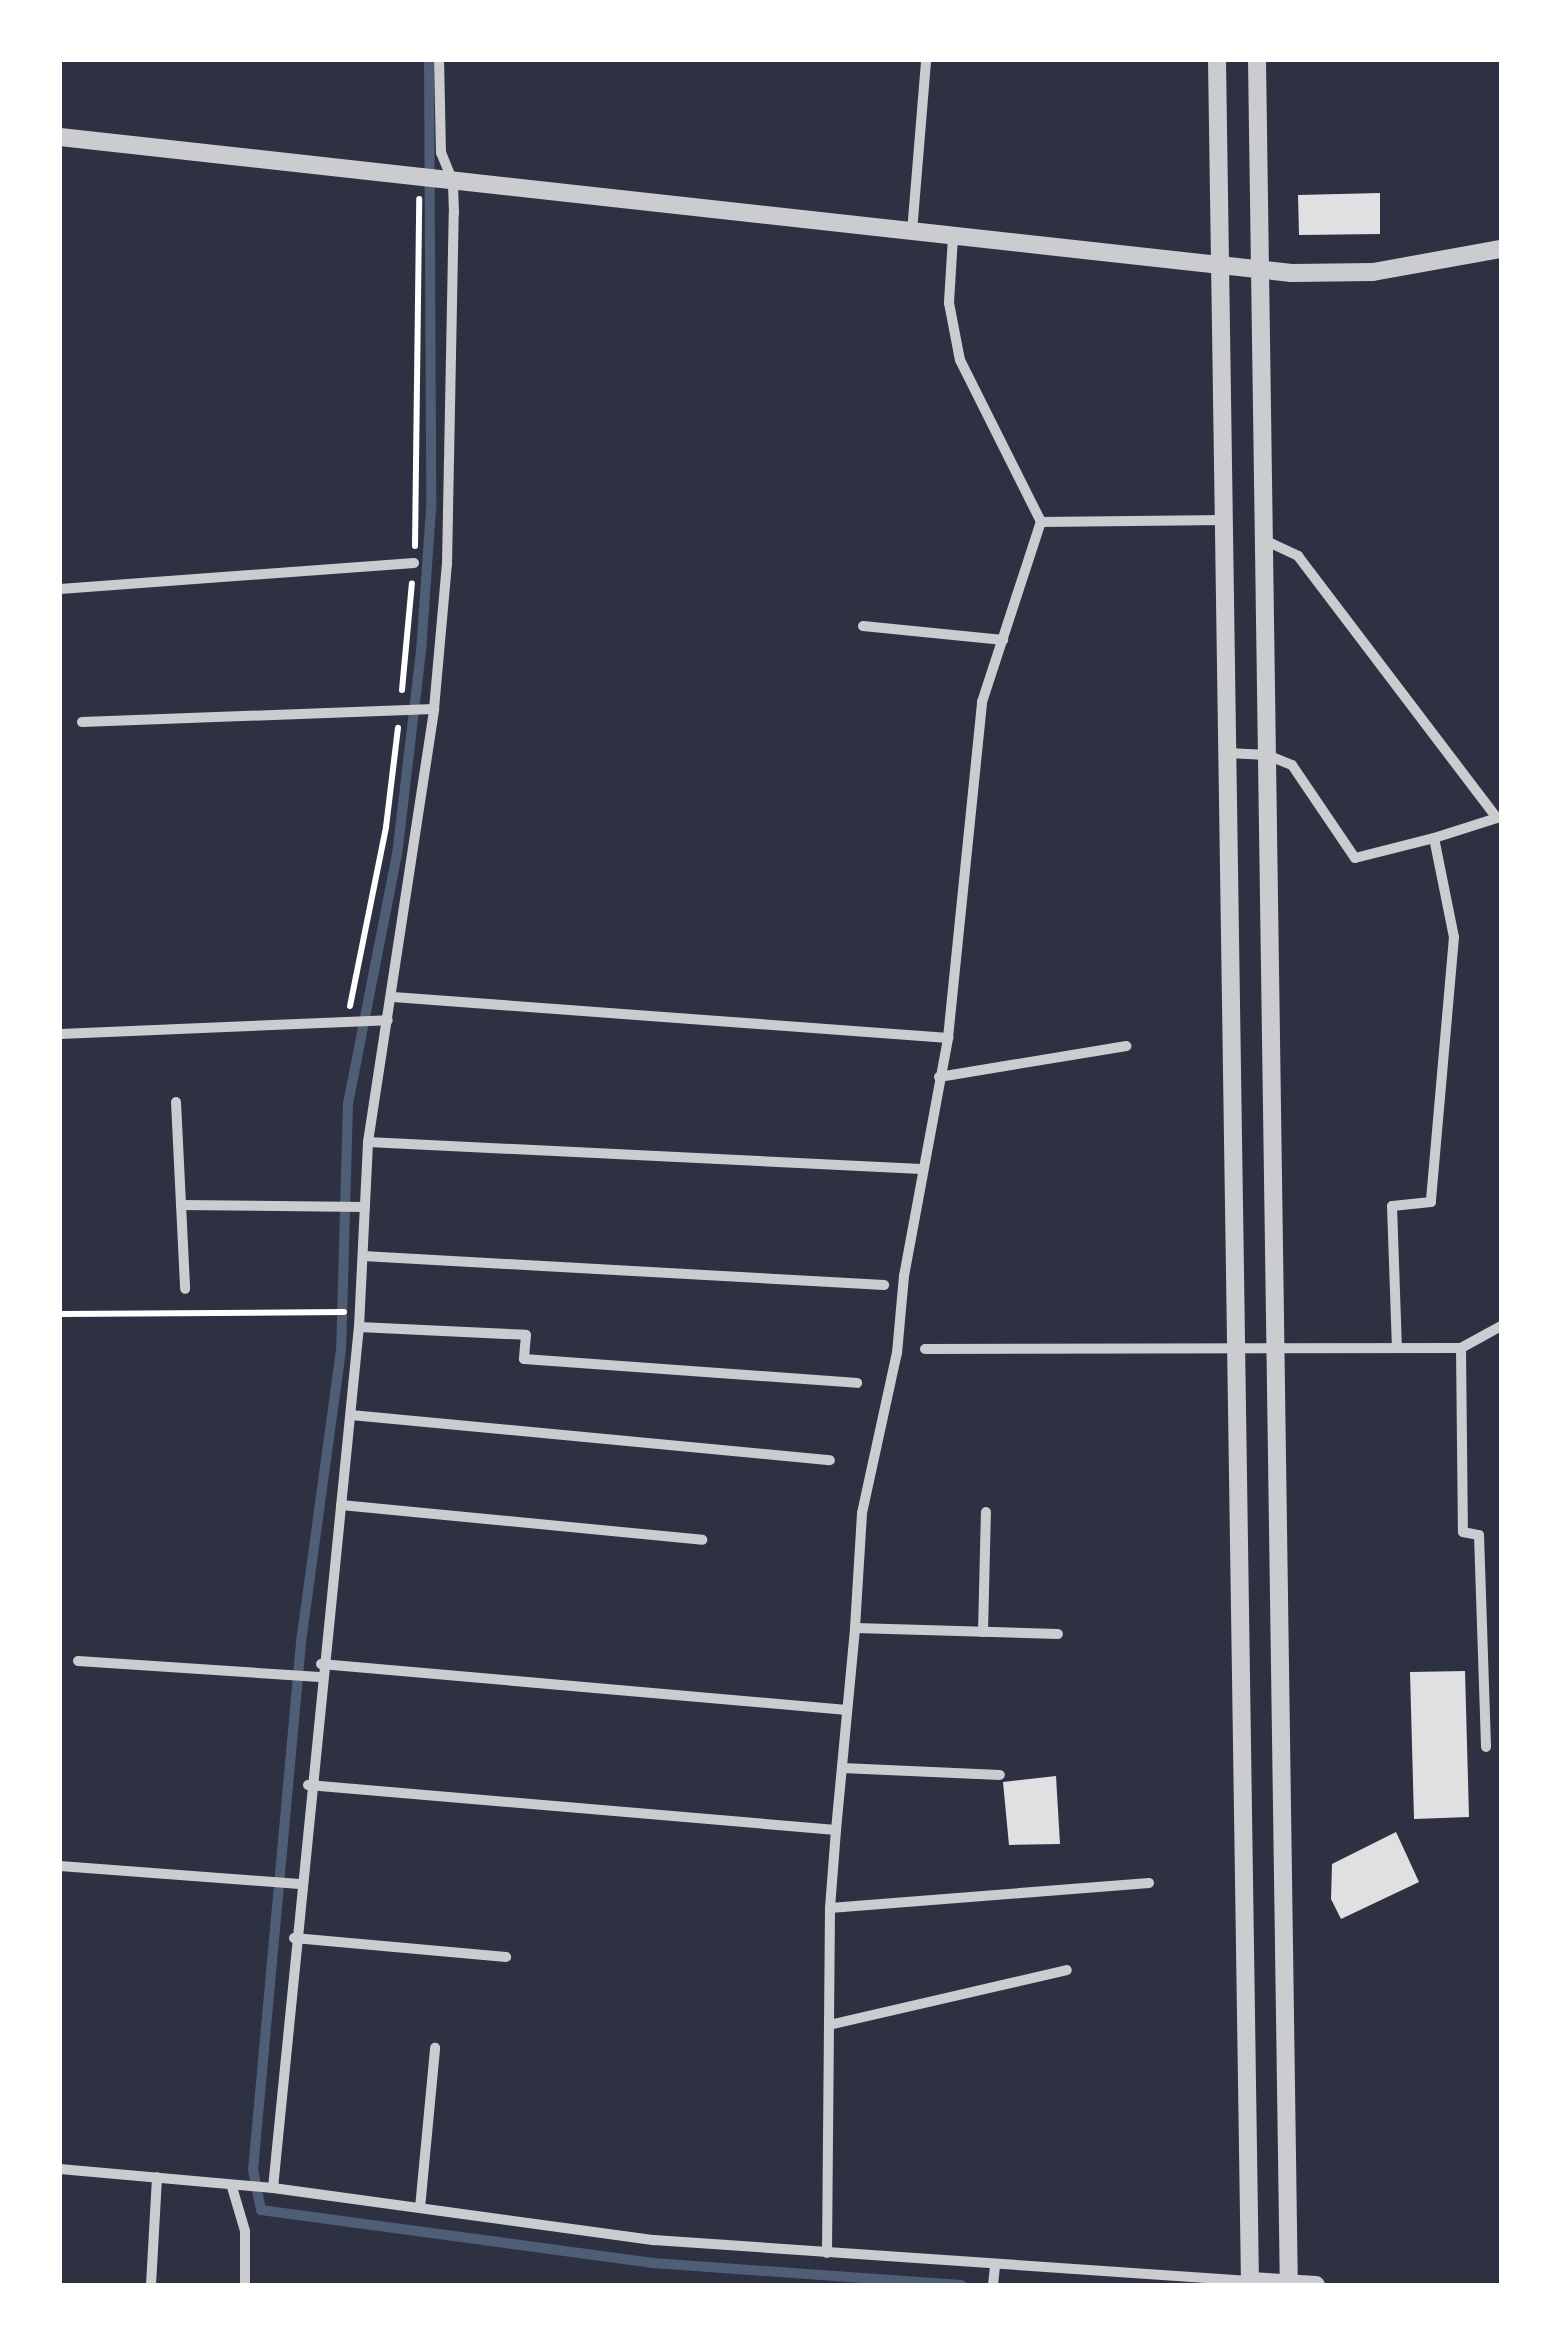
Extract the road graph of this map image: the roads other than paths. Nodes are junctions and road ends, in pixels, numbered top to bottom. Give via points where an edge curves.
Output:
1 (439, 60) edge
2 (926, 60) edge
3 (1217, 60) edge
4 (1257, 60) edge
5 (60, 138) edge
6 (434, 179) junction
7 (912, 233) junction
8 (953, 237) junction
9 (1501, 248) edge
10 (1218, 266) junction
11 (1257, 270) junction
12 (1224, 520) junction
13 (1041, 522) junction
14 (1263, 540) junction
15 (414, 564) road end
16 (60, 589) edge
17 (863, 626) dead end
18 (1003, 640) junction
19 (428, 708) junction
20 (82, 722) dead end
21 (1228, 752) junction
22 (1267, 755) junction
23 (1500, 818) edge
24 (1434, 838) junction
25 (392, 997) junction
26 (388, 1020) junction
27 (60, 1034) edge
28 (948, 1038) junction
29 (1126, 1046) dead end
30 (939, 1077) junction
31 (176, 1102) dead end
32 (368, 1142) junction
33 (921, 1169) junction
34 (181, 1206) junction
35 (366, 1207) junction
36 (363, 1256) junction
37 (884, 1285) dead end
38 (184, 1288) dead end
39 (1501, 1326) edge
40 (360, 1327) junction
41 (1236, 1348) junction
42 (1274, 1348) junction
43 (1397, 1348) junction
44 (1461, 1348) junction
45 (925, 1349) dead end
46 (857, 1383) dead end
47 (351, 1415) junction
48 (830, 1460) dead end
49 (341, 1505) junction
50 (986, 1512) dead end
51 (702, 1540) dead end
52 (854, 1628) junction
53 (984, 1632) junction
54 (1058, 1634) dead end
55 (78, 1661) dead end
56 (320, 1671) junction
57 (847, 1710) junction
58 (1486, 1746) dead end
59 (842, 1768) junction
60 (1000, 1775) dead end
61 (308, 1785) junction
62 (836, 1830) junction
63 (60, 1866) edge
64 (1149, 1882) dead end
65 (299, 1884) junction
66 (830, 1908) junction
67 (294, 1938) junction
68 (506, 1958) dead end
69 (1067, 1970) dead end
70 (829, 2025) junction
71 (436, 2048) dead end
72 (60, 2169) edge
73 (157, 2176) junction
74 (237, 2187) junction
75 (268, 2188) junction
76 (420, 2208) junction
77 (827, 2254) junction
78 (994, 2276) edge
79 (1125, 2279) edge
80 (1250, 2283) edge
81 (1288, 2284) edge
82 (151, 2285) edge
83 (246, 2285) edge
84 (1316, 2285) edge

1 - 6 street via 441,153
2 - 7 street
3 - 10 street
4 - 11 street
5 - 6 street
6 - 7 street
6 - 19 street via 448,564
7 - 8 street
8 - 10 street
8 - 13 street via 949,303 960,360
9 - 11 street via 1373,272
10 - 11 street
10 - 12 street
11 - 14 street
12 - 13 street
12 - 21 street
13 - 18 street
14 - 22 street
14 - 23 street via 1298,556
15 - 16 street
17 - 18 street
18 - 28 street via 982,702
19 - 20 street
19 - 25 street
21 - 22 street
21 - 41 street
22 - 24 street via 1292,765 1355,858
22 - 42 street
23 - 24 street
24 - 43 street via 1454,937 1431,1202 1392,1206
25 - 26 street
25 - 28 street
26 - 27 street
26 - 32 street
28 - 30 street
29 - 30 street
30 - 33 street
31 - 34 street
32 - 33 street
32 - 35 street
33 - 52 street via 897,1352 862,1513
34 - 35 street
34 - 38 street
35 - 36 street
36 - 37 street
36 - 40 street
39 - 44 street
40 - 46 street via 526,1335 524,1359
40 - 47 street
41 - 42 street
41 - 45 street
41 - 80 street
42 - 43 street
42 - 81 street
43 - 44 street
44 - 58 street via 1463,1532 1479,1536
47 - 48 street
47 - 49 street
49 - 51 street
49 - 56 street
50 - 53 street
52 - 53 street
52 - 57 street
53 - 54 street
55 - 56 street via 306,1676
56 - 57 street
56 - 61 street
57 - 59 street
59 - 60 street
59 - 62 street
61 - 62 street
61 - 65 street
62 - 66 street
63 - 65 street
64 - 66 street
65 - 67 street
66 - 70 street
67 - 68 street
67 - 75 street
69 - 70 street
70 - 77 street
71 - 76 street
72 - 73 street
73 - 74 street
73 - 82 street
74 - 75 street
74 - 83 street
75 - 76 street
76 - 77 street via 654,2240
77 - 78 street
78 - 79 street
79 - 80 street
80 - 81 street
81 - 84 street

